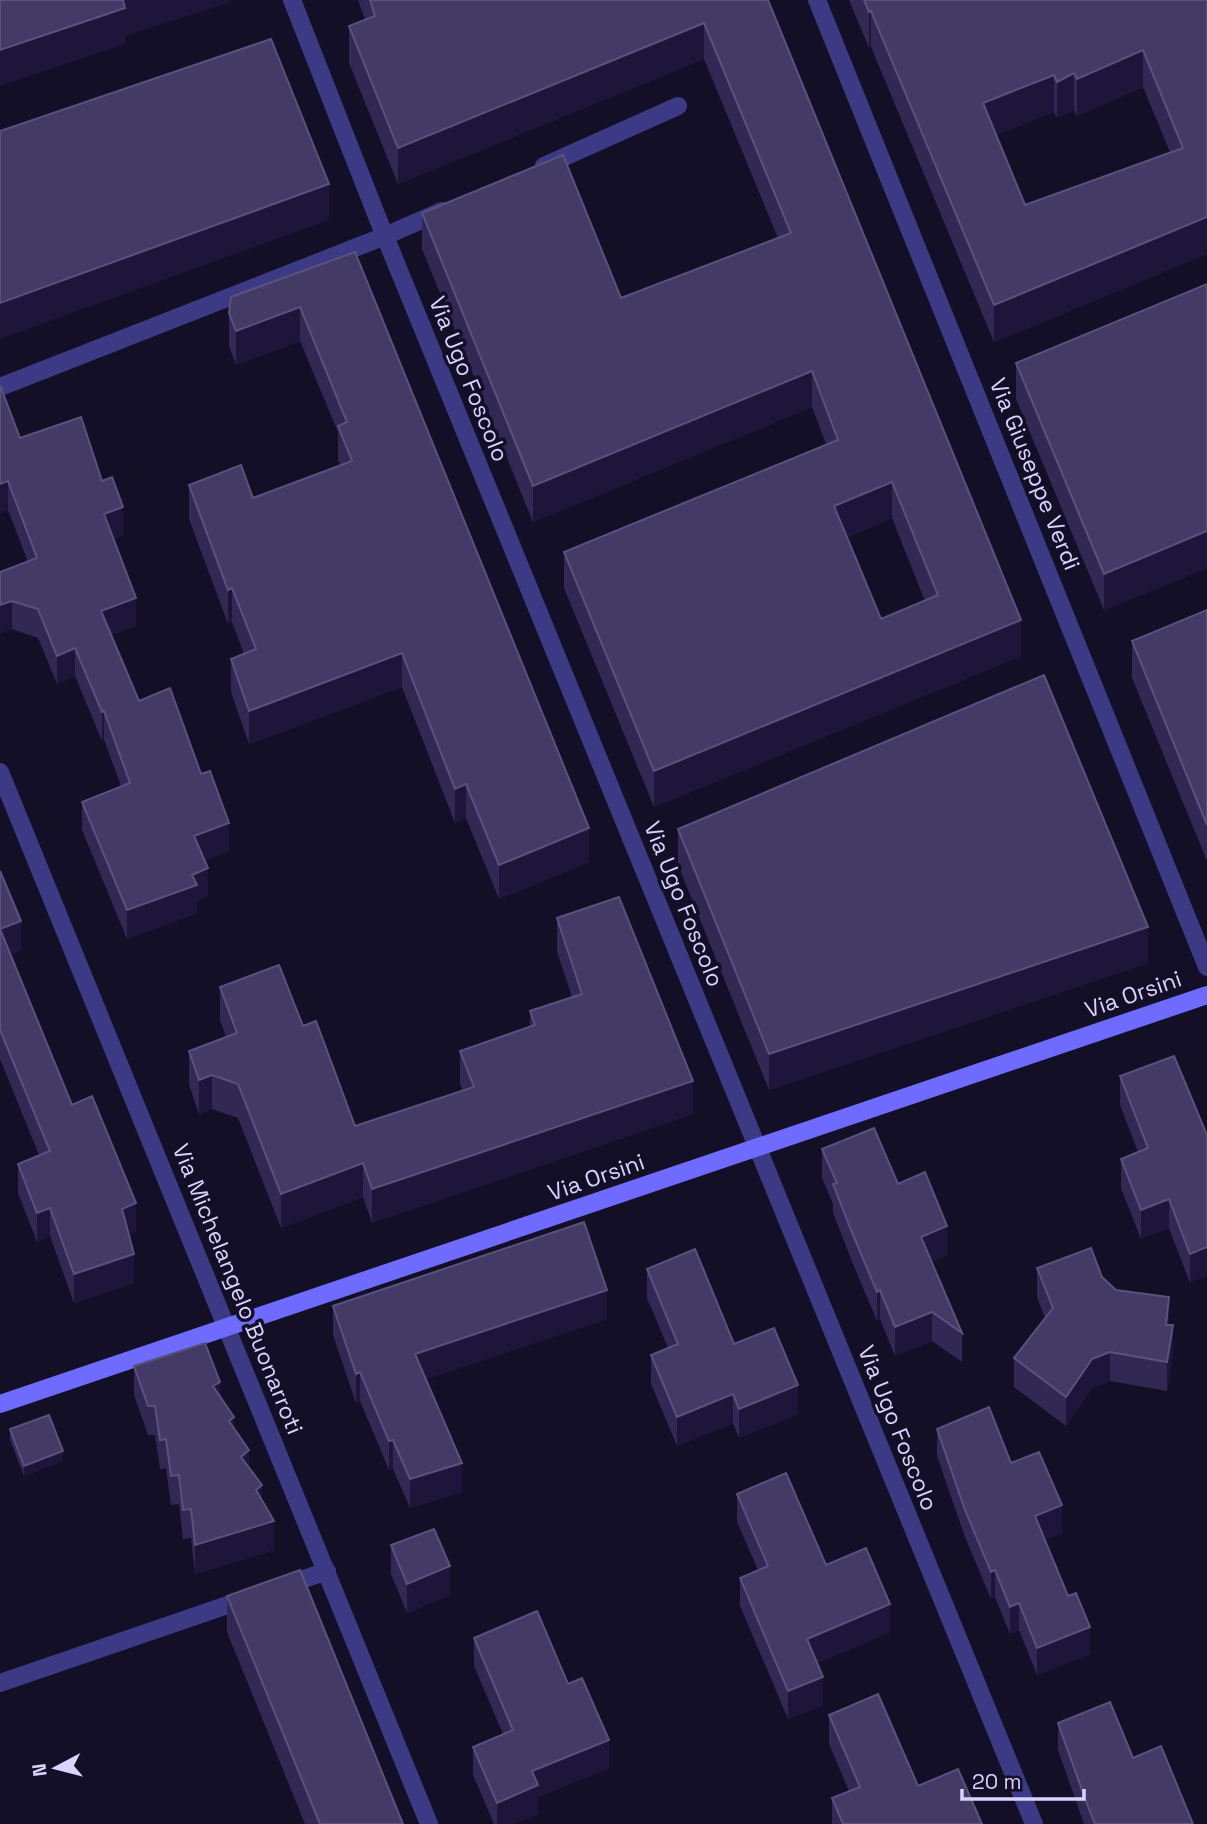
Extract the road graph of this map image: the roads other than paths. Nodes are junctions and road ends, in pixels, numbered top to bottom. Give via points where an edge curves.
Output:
1 (292, 0) edge
2 (817, 0) edge
3 (678, 106) dead end
4 (525, 174) edge
5 (461, 202) edge
6 (385, 236) junction
7 (0, 387) edge
8 (0, 772) edge
9 (1207, 967) edge
10 (1207, 995) edge
11 (757, 1148) junction
12 (228, 1328) junction
13 (0, 1404) edge
14 (327, 1571) junction
15 (0, 1683) edge
16 (429, 1824) edge
17 (1034, 1824) edge

1 - 6 street, Via Ugo Foscolo
2 - 9 street, Via Giuseppe Verdi
3 - 4 street
5 - 6 street
6 - 7 street
6 - 11 street, Via Ugo Foscolo
8 - 12 street, Via Michelangelo Buonarroti
10 - 11 main road, Via Orsini
11 - 12 main road, Via Orsini
11 - 17 street, Via Ugo Foscolo
12 - 13 main road, Via Orsini
12 - 14 street, Via Michelangelo Buonarroti
14 - 15 street
14 - 16 street, Via Michelangelo Buonarroti

